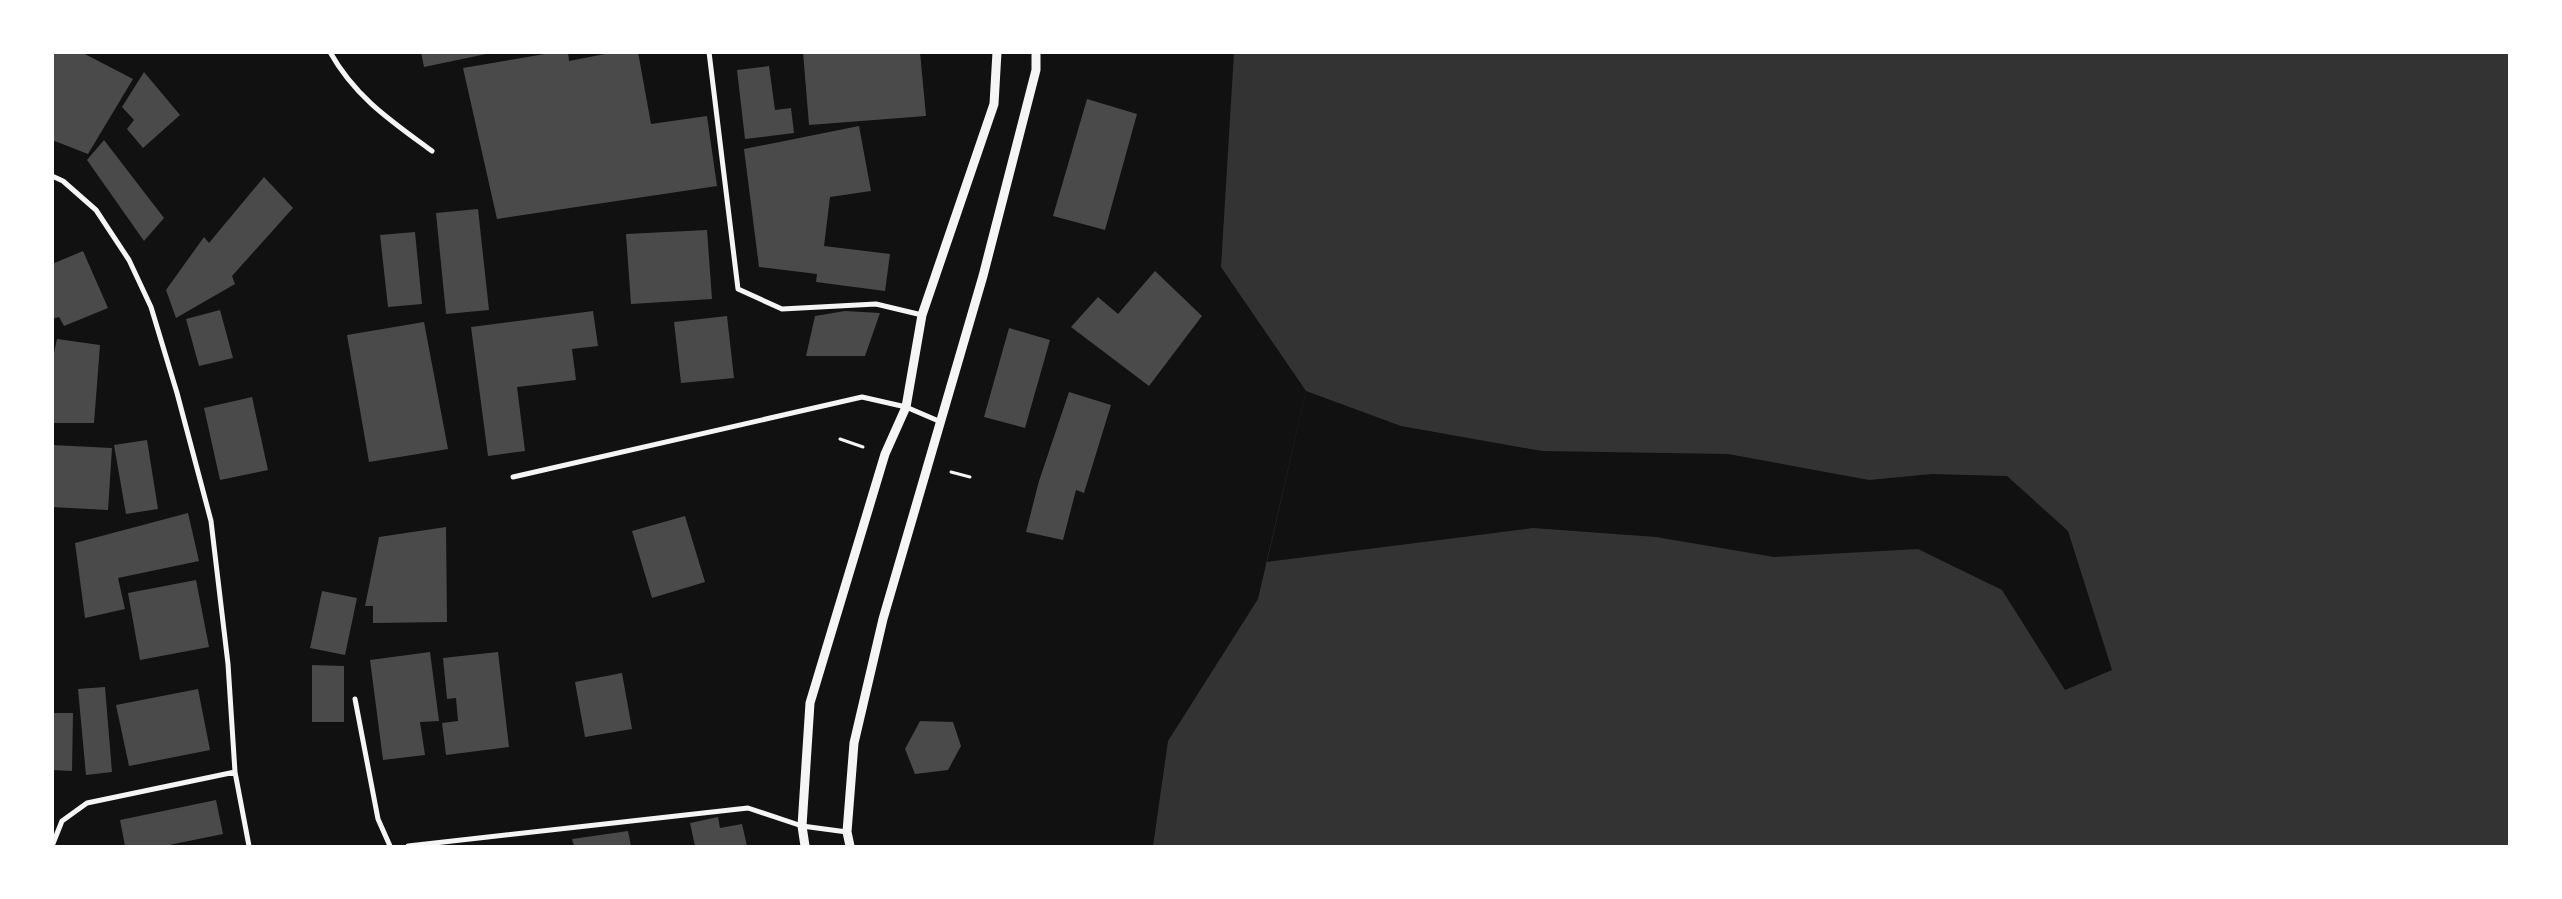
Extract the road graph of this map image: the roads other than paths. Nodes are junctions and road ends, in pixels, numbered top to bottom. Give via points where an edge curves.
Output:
1 (330, 52) edge
2 (709, 52) edge
3 (997, 52) edge
4 (1036, 52) edge
5 (432, 151) dead end
6 (52, 176) edge
7 (922, 315) junction
8 (906, 407) junction
9 (941, 422) junction
10 (513, 476) dead end
11 (355, 699) dead end
12 (235, 772) junction
13 (802, 826) junction
14 (847, 832) junction
15 (52, 846) edge
16 (249, 846) edge
17 (390, 846) edge
18 (408, 846) edge
19 (805, 846) edge
20 (850, 846) edge

1 - 5 street via 343,75 376,110
2 - 7 street via 738,289 782,309 876,304
3 - 7 street via 994,104
4 - 9 street via 1036,70
6 - 12 street via 63,181 96,210 129,260 150,307 177,393 211,521 228,664
7 - 8 street
8 - 9 street
8 - 10 street via 862,397
8 - 13 street via 885,454 810,703
9 - 14 street via 883,619 857,734
11 - 17 street via 378,819
12 - 15 street via 87,803 62,821
12 - 16 street
13 - 14 street
13 - 18 street via 748,808
13 - 19 street
14 - 20 street

